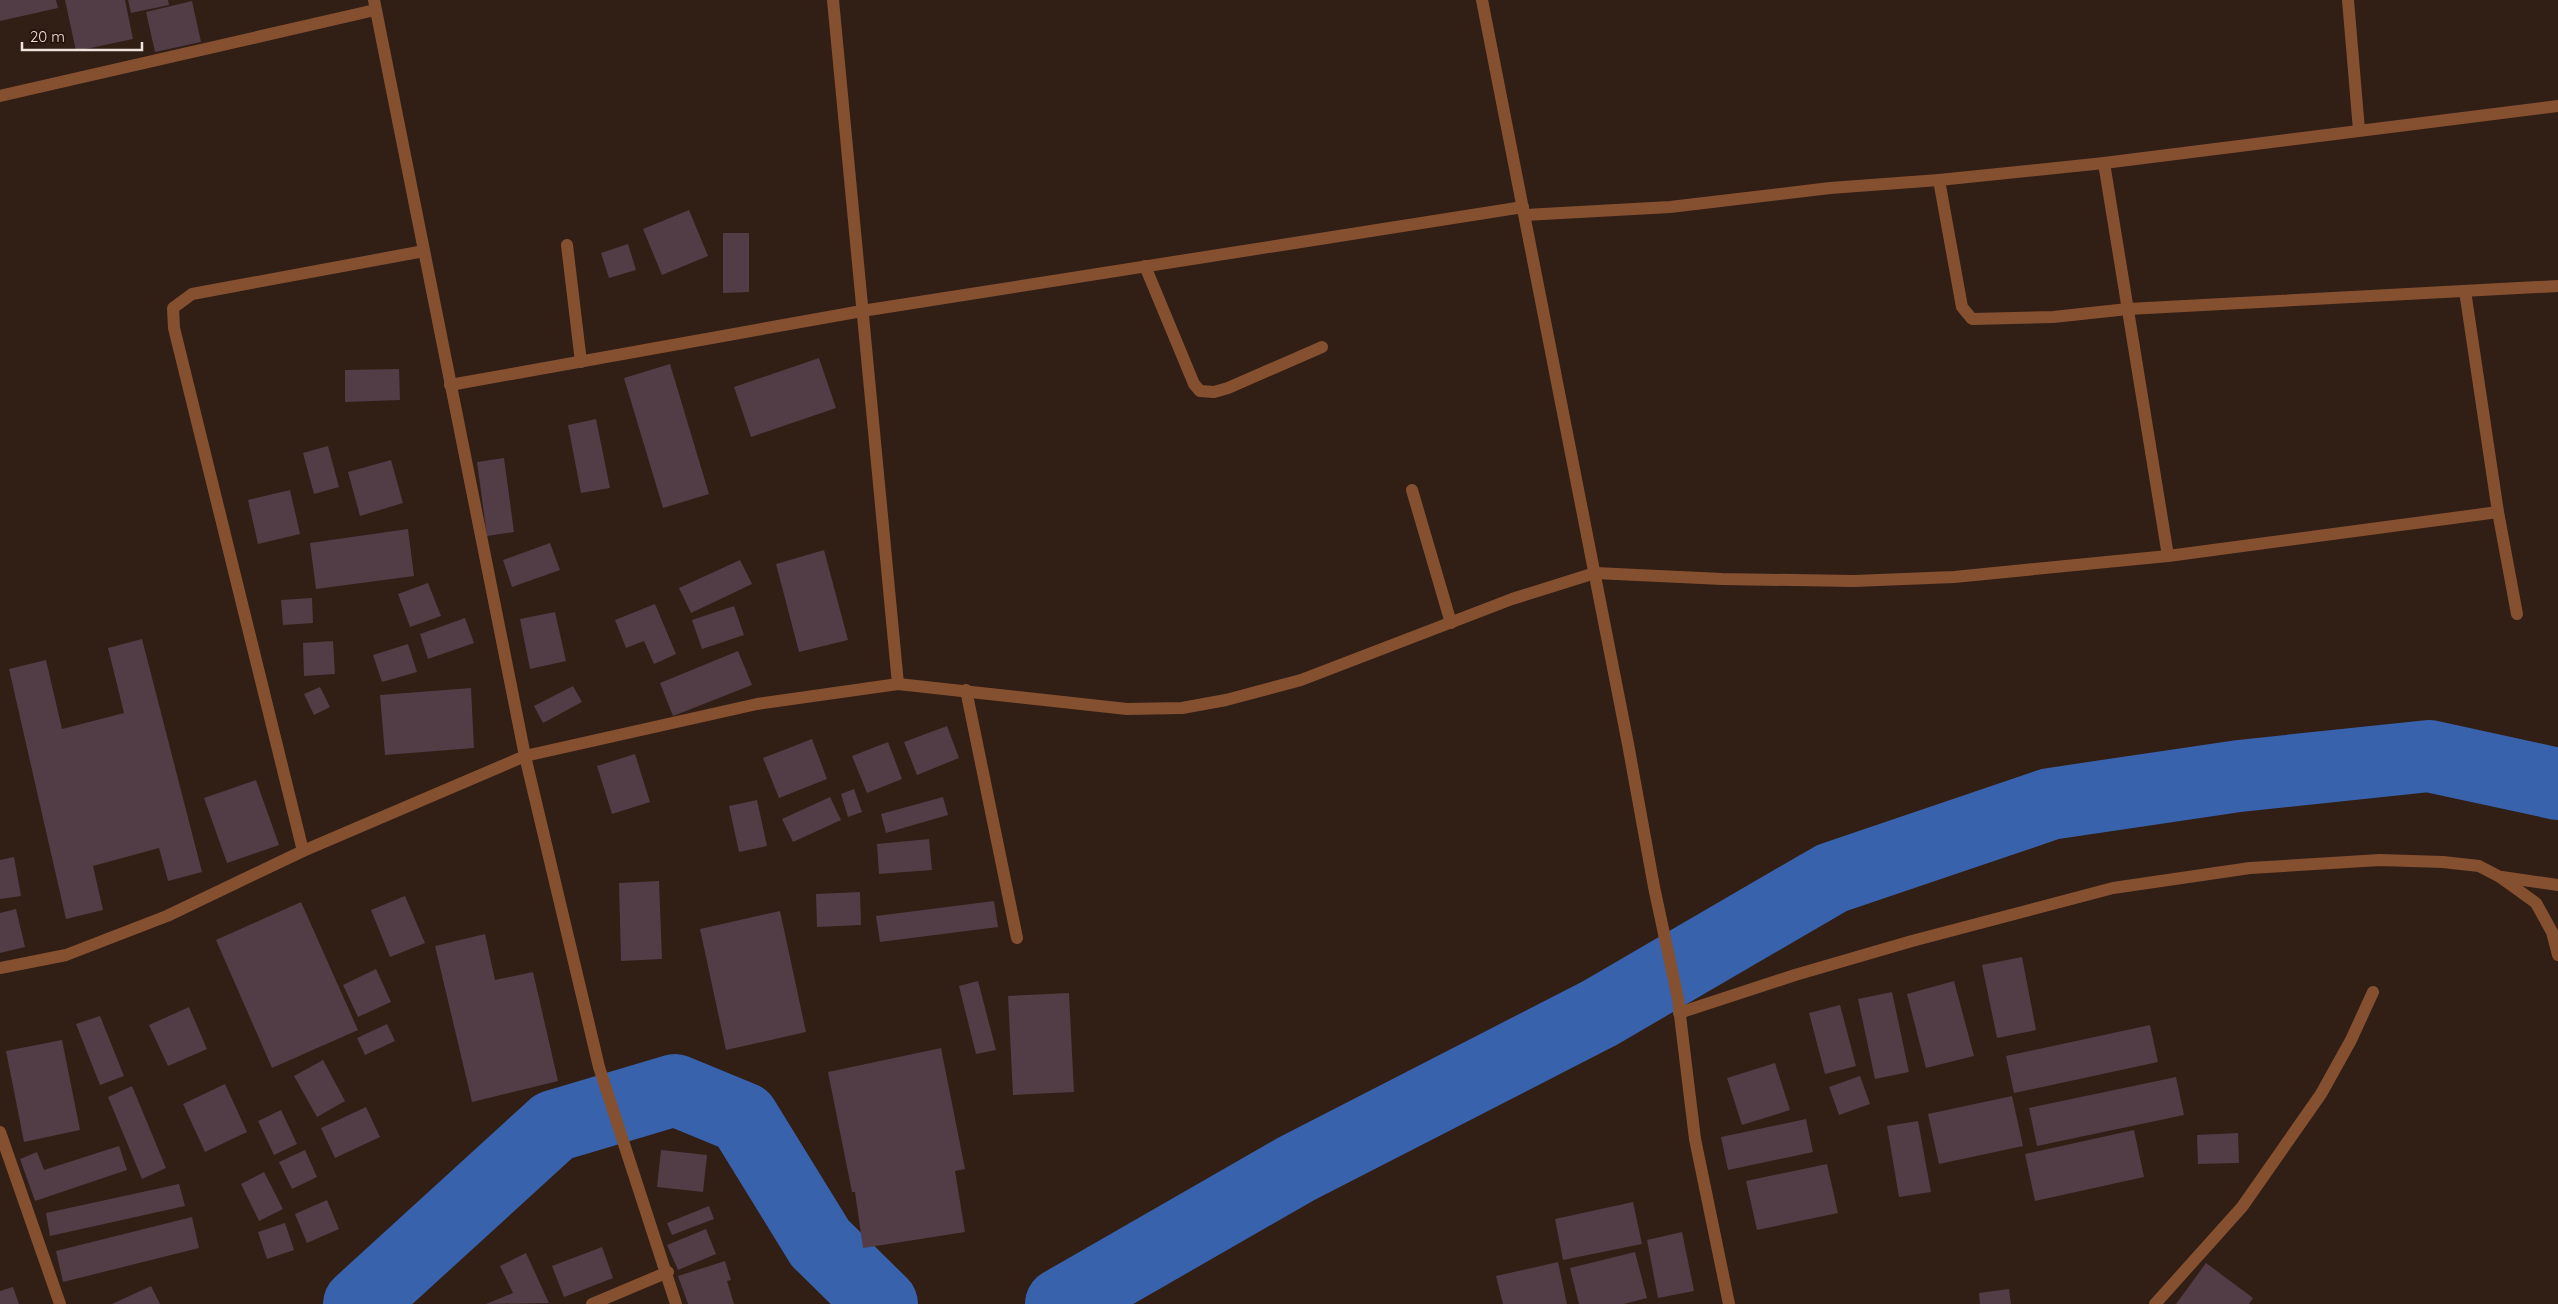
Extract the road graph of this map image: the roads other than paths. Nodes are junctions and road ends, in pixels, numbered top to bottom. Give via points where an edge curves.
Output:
1 (833, 0) edge
2 (1482, 0) edge
3 (2348, 0) edge
4 (375, 5) edge
5 (0, 96) edge
6 (2558, 106) edge
7 (2359, 130) junction
8 (2104, 164) junction
9 (1939, 180) junction
10 (1524, 211) junction
11 (567, 245) dead end
12 (424, 251) junction
13 (1145, 266) junction
14 (2558, 286) edge
15 (2464, 291) junction
16 (2128, 309) junction
17 (862, 311) junction
18 (1322, 347) dead end
19 (581, 362) junction
20 (450, 385) junction
21 (1412, 490) dead end
22 (2498, 512) junction
23 (2168, 556) junction
24 (1595, 573) junction
25 (2517, 614) dead end
26 (1451, 623) junction
27 (898, 684) junction
28 (966, 690) junction
29 (525, 756) junction
30 (303, 851) junction
31 (2500, 877) junction
32 (2558, 885) edge
33 (1017, 938) dead end
34 (2558, 954) edge
35 (0, 968) edge
36 (2372, 992) dead end
37 (1679, 1013) junction
38 (0, 1132) edge
39 (668, 1272) junction
40 (60, 1304) edge
41 (592, 1304) edge
42 (676, 1304) edge
43 (1728, 1304) edge
44 (2155, 1304) edge

1 - 17 street
2 - 10 street
3 - 7 street
4 - 5 street
4 - 12 street
6 - 7 street
7 - 8 street
8 - 9 street
8 - 16 street
9 - 10 street via 1830,188 1670,207
9 - 16 street via 1962,307 1972,319 2053,317
10 - 13 street
10 - 24 street
11 - 19 street
12 - 20 street
12 - 30 street via 192,294 173,308 174,328
13 - 17 street
13 - 18 street via 1194,384 1200,391 1228,388
14 - 15 street
15 - 16 street
15 - 22 street
16 - 23 street
17 - 19 street
17 - 27 street
19 - 20 street
20 - 29 street
21 - 26 street
22 - 23 street
22 - 25 street
23 - 24 street via 1954,577 1854,581
24 - 26 street via 1512,599
24 - 37 street
26 - 28 street via 1301,680 1182,708 1127,709
27 - 28 street
27 - 29 street via 757,704
28 - 33 street
29 - 30 street
29 - 39 street via 599,1067
30 - 35 street via 121,935 66,955
31 - 32 street
31 - 34 street via 2536,903 2552,932
31 - 37 street via 2479,866 2380,860 2250,868 2113,888 1912,941
36 - 44 street via 2351,1040 2321,1094 2242,1207
37 - 43 street via 1695,1139
38 - 40 street
39 - 41 street
39 - 42 street

